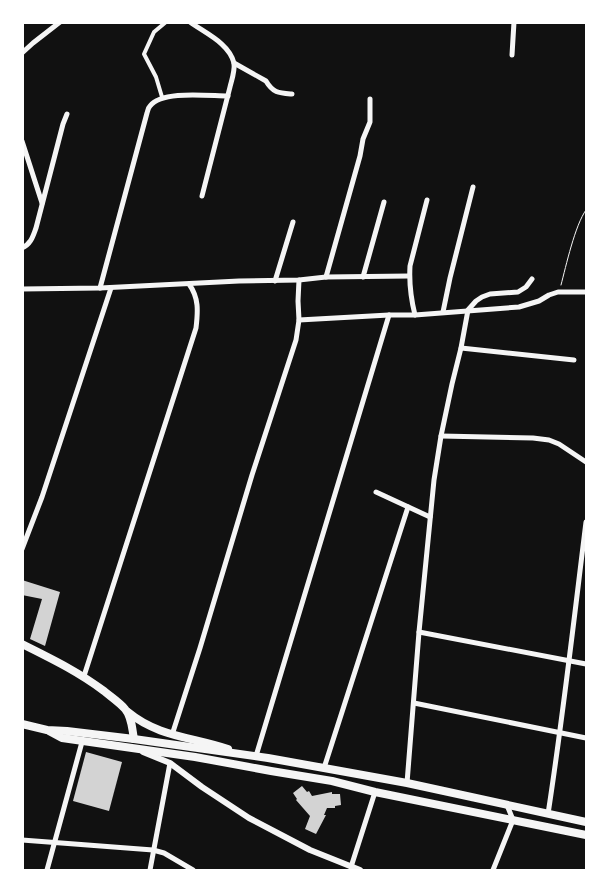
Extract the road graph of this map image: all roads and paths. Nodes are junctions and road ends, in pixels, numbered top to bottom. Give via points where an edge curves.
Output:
1 (60, 22) edge
2 (166, 22) edge
3 (190, 22) edge
4 (514, 22) edge
5 (22, 53) edge
6 (512, 55) dead end
7 (234, 63) junction
8 (292, 94) dead end
9 (228, 96) junction
10 (162, 97) junction
11 (370, 99) dead end
12 (68, 114) dead end
13 (22, 141) edge
14 (473, 187) dead end
15 (202, 196) dead end
16 (426, 200) dead end
17 (384, 202) dead end
18 (43, 203) junction
19 (586, 210) edge
20 (293, 222) dead end
21 (22, 248) edge
22 (409, 276) junction
23 (326, 277) junction
24 (363, 277) junction
25 (532, 279) dead end
26 (299, 280) junction
27 (275, 281) junction
28 (189, 284) junction
29 (100, 288) junction
30 (111, 288) junction
31 (22, 289) edge
32 (558, 292) junction
33 (586, 292) edge
34 (468, 310) junction
35 (443, 312) junction
36 (390, 315) junction
37 (415, 315) junction
38 (299, 320) junction
39 (461, 348) junction
40 (574, 360) dead end
41 (441, 436) junction
42 (586, 462) edge
43 (376, 492) dead end
44 (408, 507) junction
45 (430, 516) junction
46 (586, 522) edge
47 (22, 549) edge
48 (419, 632) junction
49 (22, 644) edge
50 (568, 661) junction
51 (586, 664) edge
52 (84, 676) junction
53 (414, 703) junction
54 (126, 710) junction
55 (22, 724) edge
56 (47, 730) junction
57 (560, 733) junction
58 (172, 735) junction
59 (586, 738) edge
60 (82, 742) junction
61 (133, 743) junction
62 (247, 755) junction
63 (256, 756) junction
64 (170, 763) junction
65 (324, 768) junction
66 (406, 783) junction
67 (375, 792) junction
68 (507, 805) junction
69 (548, 814) junction
70 (513, 820) junction
71 (586, 822) edge
72 (586, 835) edge
73 (22, 840) edge
74 (55, 842) junction
75 (153, 850) junction
76 (356, 869) edge
77 (47, 870) edge
78 (150, 870) edge
79 (193, 870) edge
80 (493, 870) edge

1 - 5 street
2 - 10 street via 154,32 144,54
3 - 7 street via 220,42
4 - 6 street
7 - 8 street via 266,81 277,93
7 - 9 street
9 - 10 street
9 - 15 street
10 - 29 street via 150,105 146,113
11 - 23 street via 370,122
12 - 18 street
13 - 18 street
14 - 35 street
16 - 22 street
17 - 24 street
18 - 21 street via 31,241
19 - 32 path
20 - 27 street
22 - 24 street
22 - 37 street
23 - 24 street
23 - 26 street
25 - 34 street via 518,292 482,297
26 - 27 street
26 - 38 street
27 - 28 street
28 - 30 street
28 - 52 street via 198,308 196,328
29 - 30 street
29 - 31 street
30 - 47 street
32 - 33 street
32 - 34 street via 519,307
34 - 35 street
34 - 39 street
35 - 37 street
36 - 37 street
36 - 38 street
36 - 63 street
38 - 58 street via 296,340
39 - 40 street
39 - 41 street
41 - 42 street via 549,440
41 - 45 street
43 - 44 street
44 - 45 street
44 - 65 street
45 - 48 street
46 - 50 street
48 - 50 street
48 - 53 street
49 - 52 main road
50 - 51 street
50 - 57 street
52 - 54 main road
53 - 57 street
53 - 66 street
54 - 58 main road via 146,724
54 - 61 main road via 131,720
55 - 56 main road
56 - 60 main road via 62,738
56 - 61 main road via 67,730
57 - 59 street
57 - 69 street
58 - 62 main road
60 - 61 main road
60 - 74 street
61 - 62 main road
61 - 64 street
61 - 67 main road
62 - 63 main road
63 - 65 main road
64 - 75 street
64 - 76 street via 248,818
65 - 66 main road
66 - 68 main road
67 - 70 main road
67 - 76 street
68 - 69 main road
68 - 70 street
69 - 71 main road
70 - 72 main road
70 - 80 street
73 - 74 street
74 - 75 street
74 - 77 street
75 - 78 street
75 - 79 street

